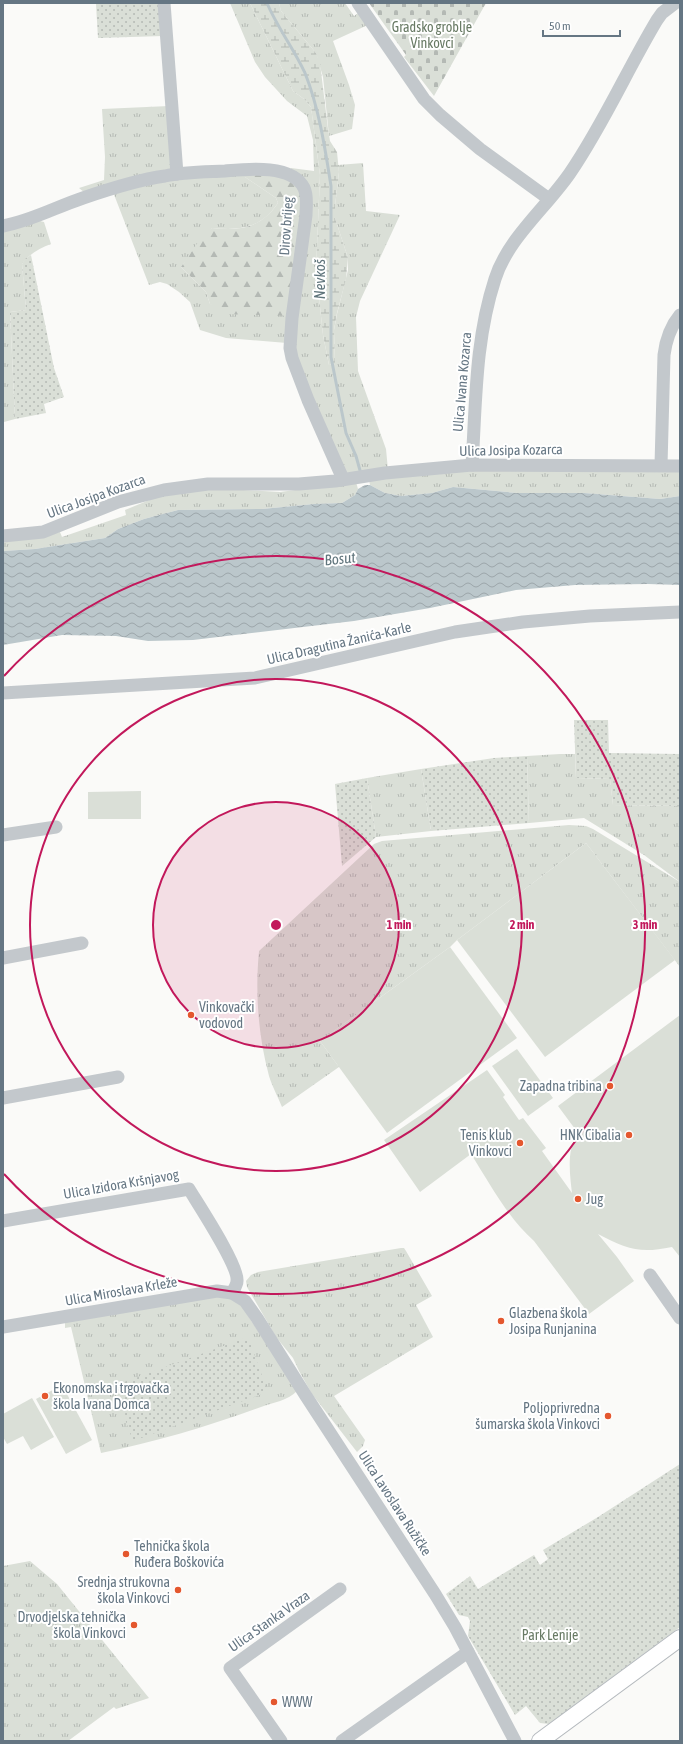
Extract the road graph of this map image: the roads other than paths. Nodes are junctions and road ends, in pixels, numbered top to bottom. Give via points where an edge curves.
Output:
1 (164, 3) edge
2 (358, 3) edge
3 (675, 3) edge
4 (177, 174) junction
5 (549, 199) junction
6 (3, 226) edge
7 (680, 315) edge
8 (472, 465) junction
9 (660, 465) junction
10 (680, 466) edge
11 (348, 479) junction
12 (3, 536) edge
13 (680, 612) edge
14 (3, 693) edge
15 (56, 827) dead end
16 (3, 835) edge
17 (82, 943) dead end
18 (3, 958) edge
19 (118, 1077) dead end
20 (3, 1098) edge
21 (3, 1221) edge
22 (650, 1275) dead end
23 (235, 1287) junction
24 (680, 1318) edge
25 (3, 1327) edge
26 (340, 1589) dead end
27 (680, 1638) edge
28 (468, 1652) junction
29 (281, 1741) edge
30 (342, 1741) edge
31 (515, 1741) edge
32 (540, 1741) edge

1 - 4 street
2 - 5 street via 424,99 480,149
3 - 5 street, Ulica Ivana Kozarca via 657,20 585,149
4 - 6 street, Dirov brijeg via 130,183 83,198 40,216
4 - 11 street, Dirov brijeg via 275,170 297,180 304,188 304,233 290,339 292,358 308,400
5 - 8 street, Ulica Ivana Kozarca via 515,242 495,278 476,368
7 - 9 street via 672,324 664,355
8 - 9 street, Ulica Josipa Kozarca
8 - 11 street, Ulica Josipa Kozarca
9 - 10 street, Ulica Josipa Kozarca
11 - 12 street, Ulica Josipa Kozarca via 277,485 208,484 164,490 118,502 42,532
13 - 14 street, Ulica Dragutina Žanića-Karle via 531,621 462,631 255,678
15 - 16 street
17 - 18 street
19 - 20 street
21 - 23 street, Ulica Izidora Kršnjavog via 189,1189 235,1270
22 - 24 street
23 - 25 street, Ulica Miroslava Krleže
23 - 28 street, Ulica Lavoslava Ružičke via 435,1594
26 - 29 street, Ulica Stanka Vraza via 230,1668
27 - 32 main road
28 - 30 street
28 - 31 street, Ulica Lavoslava Ružičke

